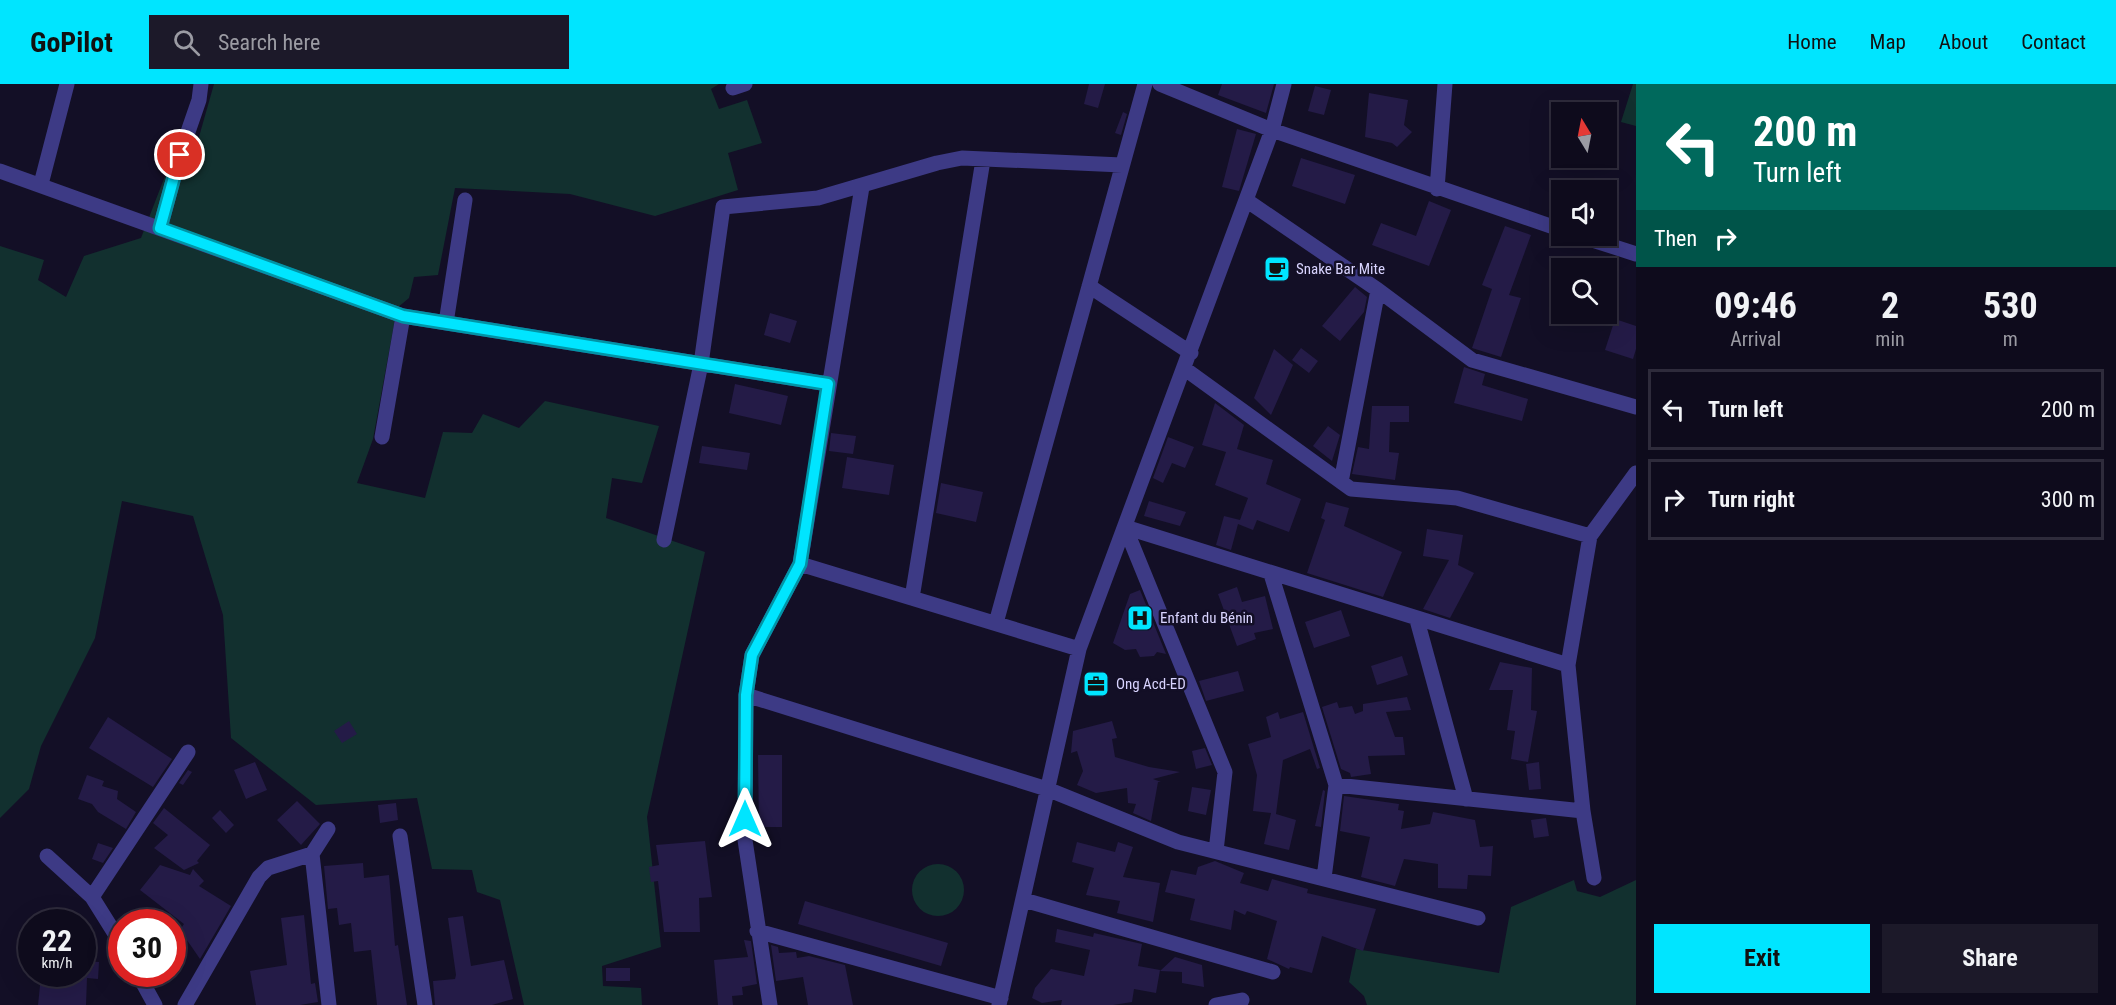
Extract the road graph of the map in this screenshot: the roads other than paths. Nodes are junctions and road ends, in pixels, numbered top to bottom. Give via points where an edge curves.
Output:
1 (67, 84) edge
2 (201, 84) edge
3 (1145, 84) edge
4 (1160, 84) edge
5 (1284, 84) edge
6 (1444, 84) edge
7 (1272, 130) junction
8 (983, 160) junction
9 (1122, 165) junction
10 (0, 171) edge
11 (41, 184) junction
12 (862, 187) junction
13 (1437, 189) junction
14 (465, 200) dead end
15 (1246, 200) junction
16 (1551, 226) edge
17 (160, 228) junction
18 (1611, 246) edge
19 (1636, 254) edge
20 (1089, 286) junction
21 (1378, 290) junction
22 (403, 316) junction
23 (446, 323) junction
24 (1191, 352) junction
25 (701, 364) junction
26 (1185, 369) junction
27 (828, 384) junction
28 (1636, 408) edge
29 (382, 437) dead end
30 (1636, 473) edge
31 (1341, 482) junction
32 (1125, 527) junction
33 (1590, 536) junction
34 (664, 540) dead end
35 (800, 564) junction
36 (1271, 574) junction
37 (912, 598) junction
38 (1417, 620) junction
39 (996, 623) junction
40 (1079, 649) junction
41 (1568, 665) junction
42 (746, 695) junction
43 (188, 752) dead end
44 (1336, 785) junction
45 (1047, 789) junction
46 (1466, 799) junction
47 (1583, 811) junction
48 (328, 829) dead end
49 (400, 836) dead end
50 (1216, 851) junction
51 (312, 854) junction
52 (47, 856) dead end
53 (1324, 878) junction
54 (1594, 878) dead end
55 (92, 897) junction
56 (1024, 900) junction
57 (1478, 918) dead end
58 (108, 923) edge
59 (757, 931) junction
60 (1273, 972) dead end
61 (145, 987) edge
62 (1242, 1000) dead end
63 (1000, 1001) edge
64 (155, 1005) edge
65 (185, 1005) edge
66 (329, 1005) edge
67 (425, 1005) edge
68 (770, 1005) edge
69 (1216, 1005) edge

1 - 11 street
2 - 17 street
3 - 9 street
4 - 7 street
5 - 7 street
6 - 13 street
7 - 13 street
7 - 15 street
8 - 9 street
8 - 12 street via 962,158 938,163
8 - 37 street
9 - 20 street
10 - 11 street
11 - 17 street
12 - 25 street via 818,198 723,207
12 - 27 street
13 - 16 street
14 - 23 street
15 - 21 street
15 - 24 street
17 - 22 street
18 - 19 street
20 - 24 street
20 - 39 street
21 - 28 street via 1472,360
21 - 31 street
22 - 23 street
22 - 29 street
23 - 25 street
24 - 26 street
25 - 27 street
25 - 34 street
26 - 31 street
26 - 32 street
27 - 35 street
30 - 33 street
31 - 33 street via 1351,489 1457,498
32 - 36 street
32 - 40 street
32 - 50 street via 1225,772
33 - 41 street
35 - 37 street
35 - 42 street via 752,655
36 - 38 street
36 - 44 street
37 - 39 street
38 - 41 street
38 - 46 street
39 - 40 street
40 - 45 street
41 - 47 street
42 - 45 street
42 - 59 street via 744,840
43 - 55 street
44 - 46 street
44 - 53 street
45 - 50 street via 1178,842
45 - 56 street
46 - 47 street
47 - 54 street
48 - 51 street
49 - 67 street
50 - 53 street
51 - 65 street via 268,868 259,877
51 - 66 street
52 - 55 street
53 - 57 street
55 - 58 street
56 - 60 street
56 - 63 street
59 - 63 street
59 - 68 street
61 - 64 street
62 - 69 street

